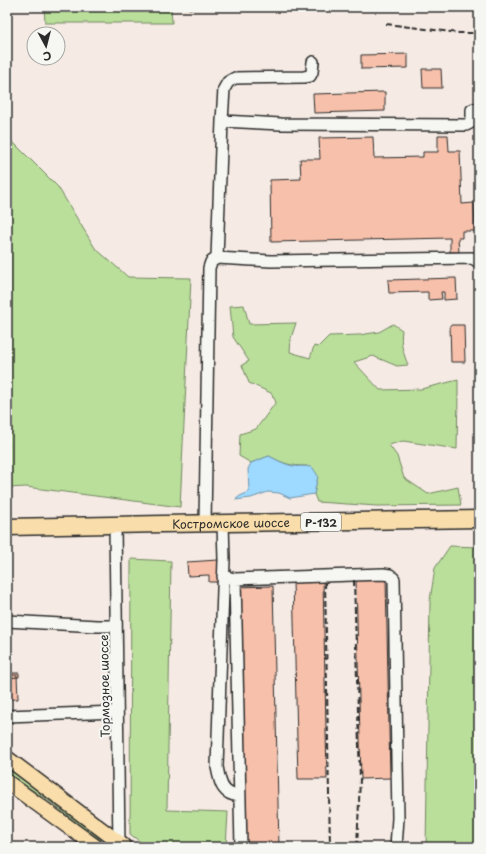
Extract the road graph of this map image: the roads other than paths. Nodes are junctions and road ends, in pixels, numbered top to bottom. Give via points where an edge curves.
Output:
1 (313, 62) dead end
2 (479, 109) edge
3 (222, 121) junction
4 (218, 258) junction
5 (479, 262) edge
6 (479, 519) edge
7 (223, 523) junction
8 (205, 524) junction
9 (115, 525) junction
10 (7, 527) edge
11 (223, 576) junction
12 (235, 579) junction
13 (7, 621) edge
14 (116, 626) junction
15 (117, 712) junction
16 (7, 716) edge
17 (7, 758) edge
18 (7, 782) edge
19 (240, 796) junction
20 (121, 845) edge
21 (96, 847) edge
22 (241, 847) edge
23 (396, 847) edge

1 - 3 street via 310,76 235,78 228,82 224,89
2 - 3 street via 472,110 472,121 466,125 281,124
3 - 4 street
4 - 5 street via 271,261 472,258
4 - 8 street via 211,262 209,268
6 - 7 highway, Костромское шоссе / Р-132
7 - 8 highway, Костромское шоссе / Р-132
7 - 11 street
8 - 9 highway, Костромское шоссе / Р-132
9 - 10 highway, Костромское шоссе / Р-132
9 - 14 street, Тормозное шоссе
11 - 12 street
11 - 19 street via 217,767 221,785 227,793
12 - 19 street
12 - 23 street via 384,574 394,579 398,818
13 - 14 street
14 - 15 street, Тормозное шоссе
15 - 16 street
15 - 20 street, Тормозное шоссе
17 - 20 main road
18 - 21 main road
19 - 22 street

